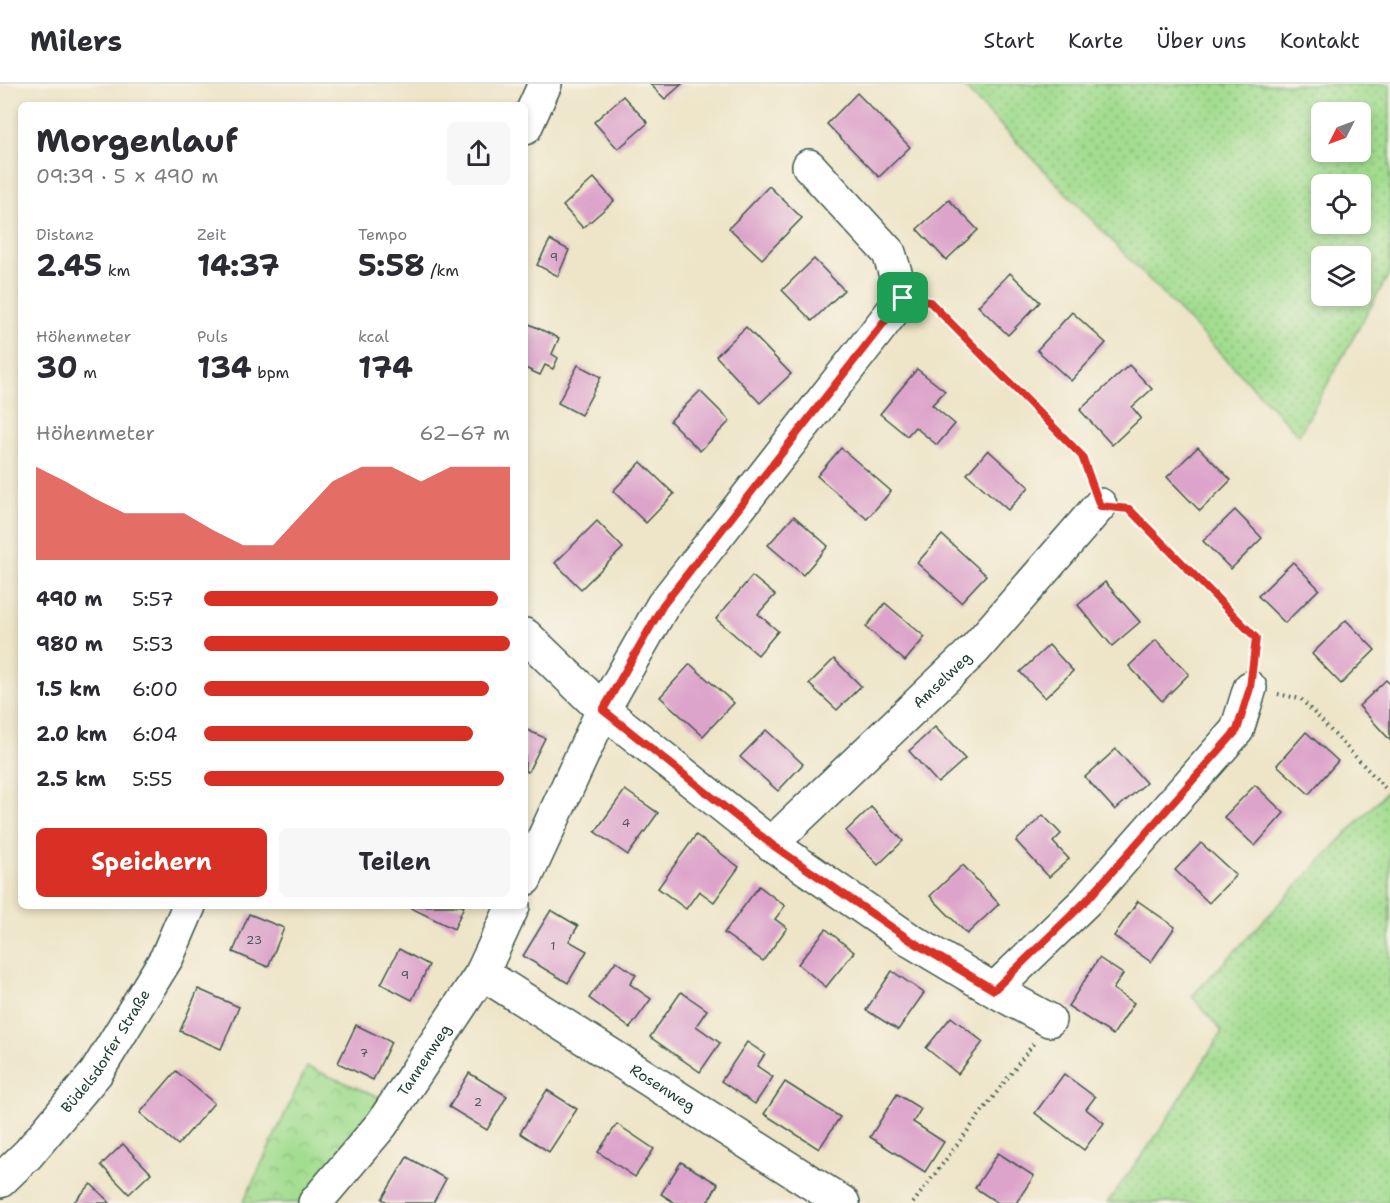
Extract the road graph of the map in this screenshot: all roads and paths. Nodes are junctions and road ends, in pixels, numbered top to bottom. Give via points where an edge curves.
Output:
1 (545, 84) edge
2 (528, 121) edge
3 (808, 166) dead end
4 (903, 298) junction
5 (1100, 506) junction
6 (528, 638) edge
7 (1250, 688) junction
8 (603, 710) junction
9 (1388, 790) dead end
10 (771, 844) junction
11 (528, 872) edge
12 (188, 909) edge
13 (512, 909) edge
14 (482, 973) junction
15 (994, 990) junction
16 (1049, 1020) joint
17 (0, 1181) edge
18 (315, 1203) edge
19 (843, 1203) edge
20 (913, 1203) edge

1 - 2 street
3 - 4 street via 889,253
4 - 5 path via 930,302 1082,456
4 - 8 street via 663,605
5 - 7 path via 1129,509 1256,638
5 - 10 street, Amselweg via 975,649
6 - 8 street
7 - 9 path via 1301,699
7 - 15 street via 1237,730 1087,900
8 - 10 street
8 - 11 street
10 - 15 street via 910,940
12 - 17 street, Büdelsdorfer Straße via 167,957 96,1073
13 - 14 street, Tannenweg
14 - 18 street, Tannenweg via 382,1124
14 - 19 street, Rosenweg
15 - 16 street
16 - 20 path

